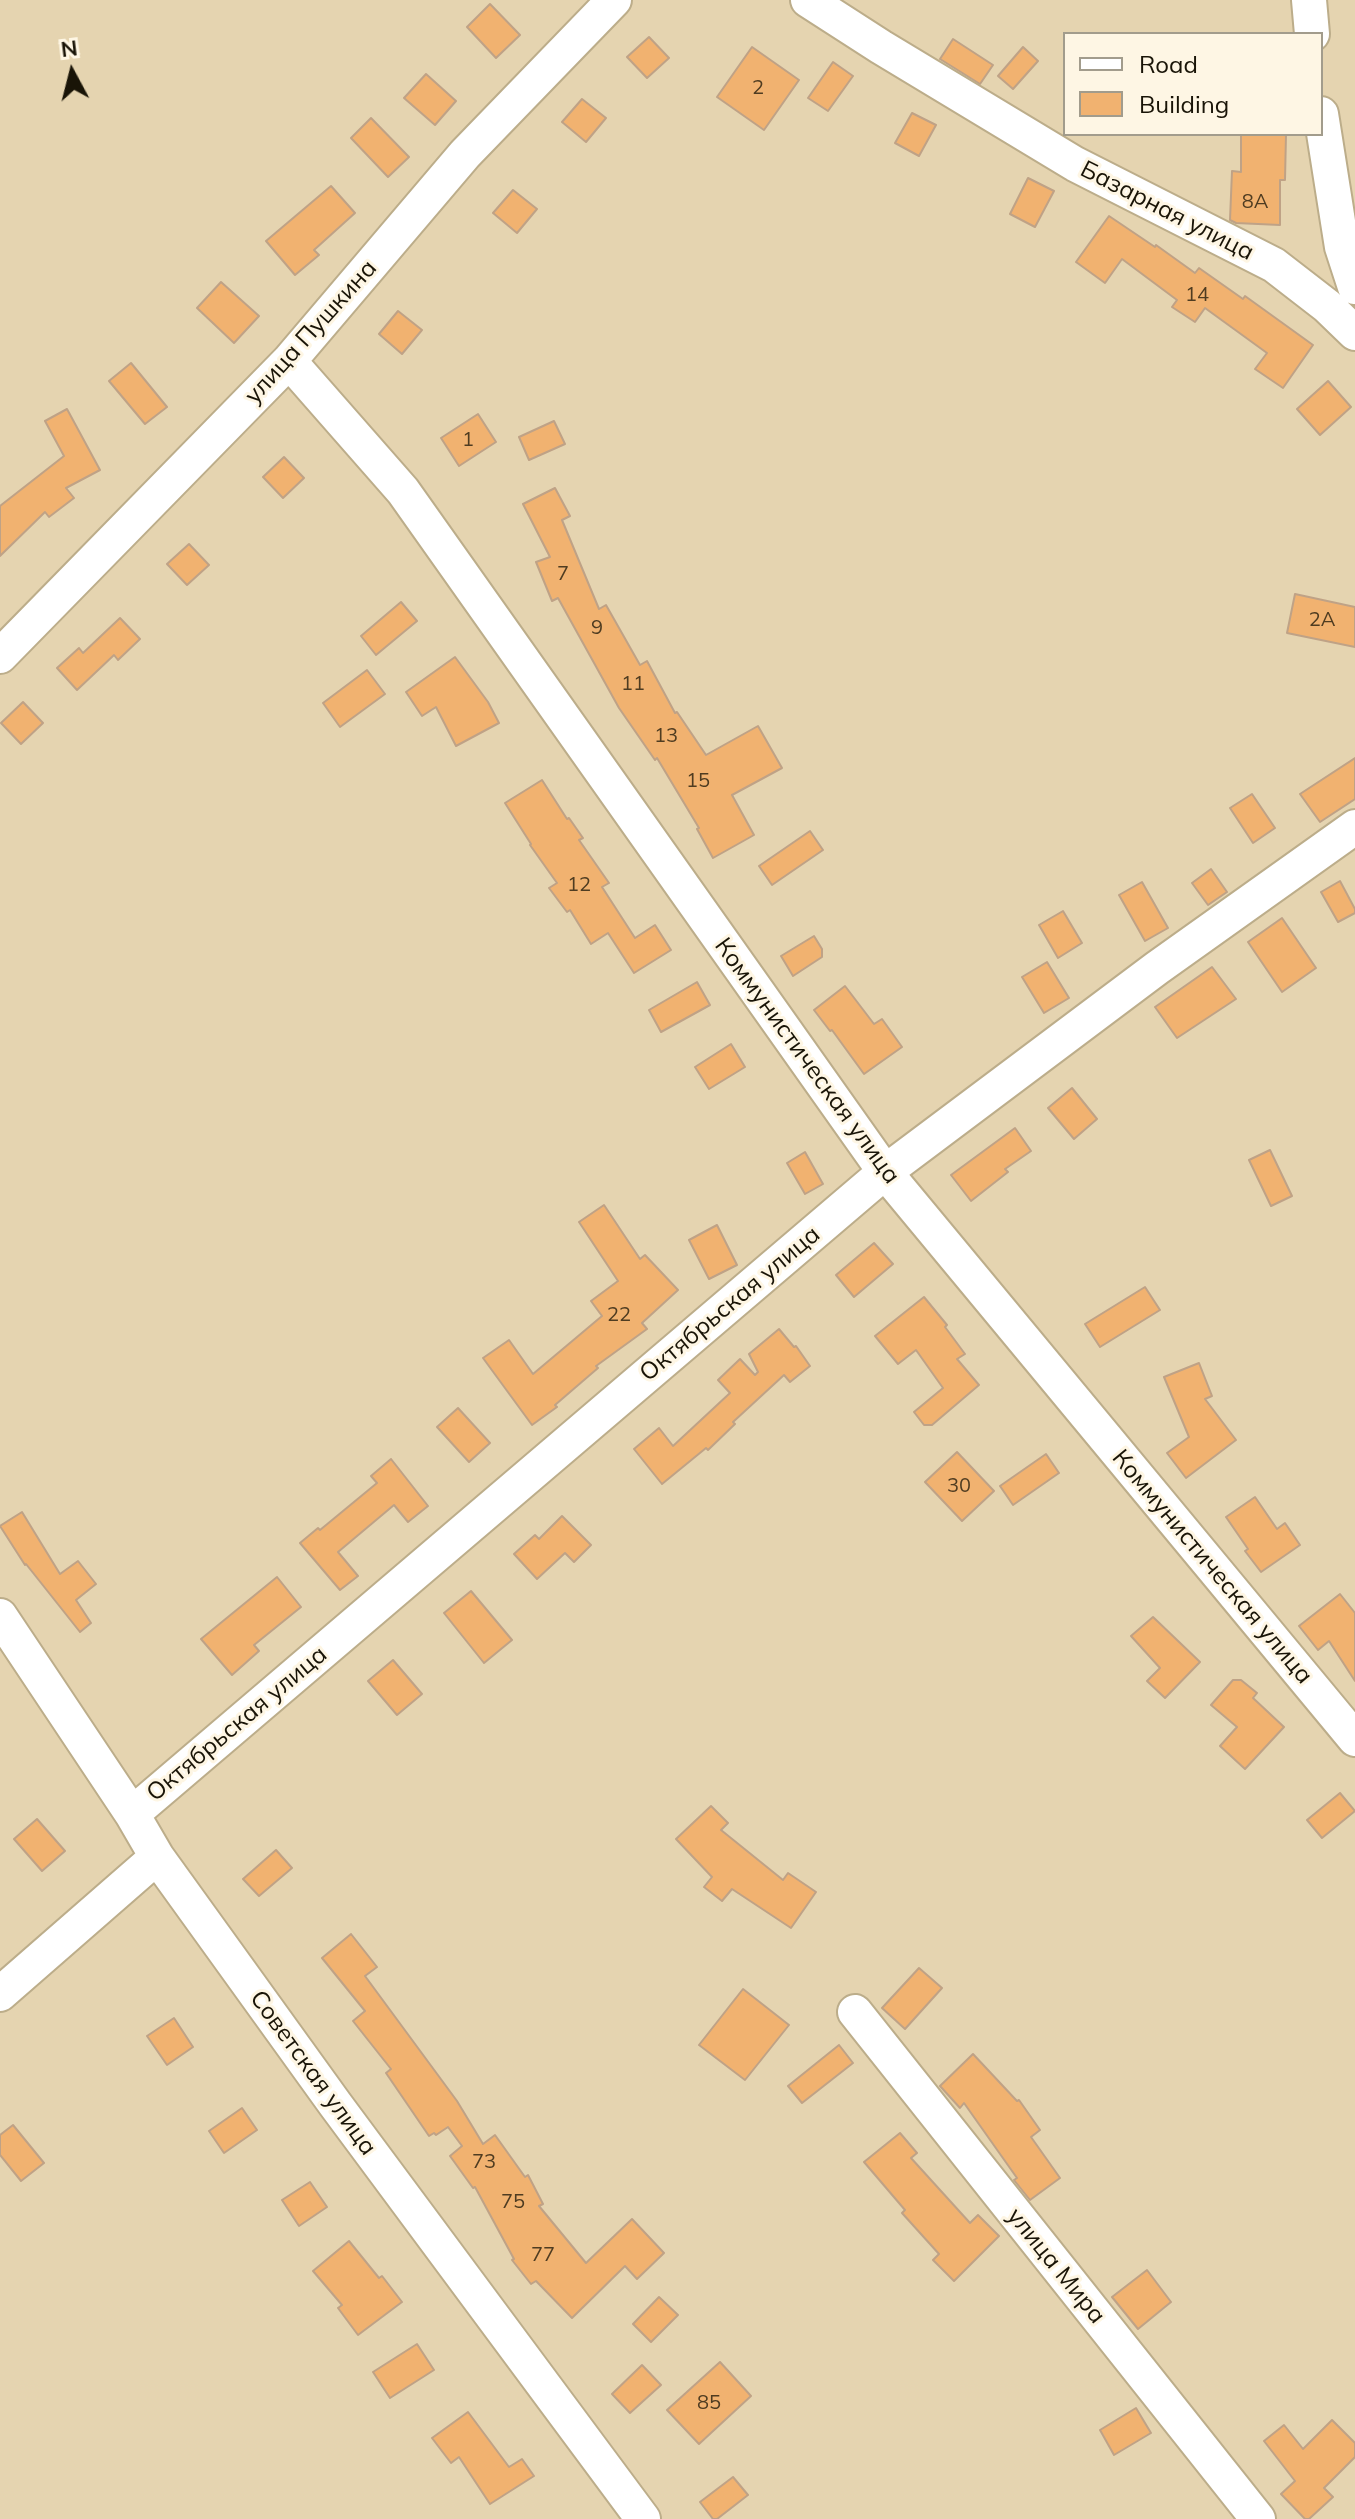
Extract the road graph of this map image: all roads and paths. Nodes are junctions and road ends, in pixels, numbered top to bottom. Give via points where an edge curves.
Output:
1 (808, 0) edge
2 (1309, 0) edge
3 (606, 2) edge
4 (1312, 32) edge
5 (1323, 127) edge
6 (1342, 247) junction
7 (1301, 285) junction
8 (1355, 287) edge
9 (1355, 333) edge
10 (289, 361) junction
11 (0, 656) edge
12 (1355, 827) edge
13 (885, 1172) junction
14 (0, 1616) edge
15 (1355, 1739) edge
16 (132, 1814) junction
17 (157, 1857) junction
18 (0, 1994) edge
19 (855, 2012) dead end
20 (643, 2519) edge
21 (1258, 2519) edge

1 - 7 street, Базарная улица via 1075,164 1274,265
2 - 4 street
3 - 10 street, улица Пушкина via 465,154
5 - 6 street
6 - 7 street via 1333,274
6 - 8 street
7 - 9 street, Базарная улица
10 - 11 street, улица Пушкина
10 - 13 street, Коммунистическая улица via 403,491
12 - 13 street, Октябрьская улица
13 - 15 street, Коммунистическая улица
13 - 16 street, Октябрьская улица
14 - 16 street, Советская улица
16 - 17 street, Советская улица
17 - 18 street
17 - 20 street, Советская улица
19 - 21 street, улица Мира

